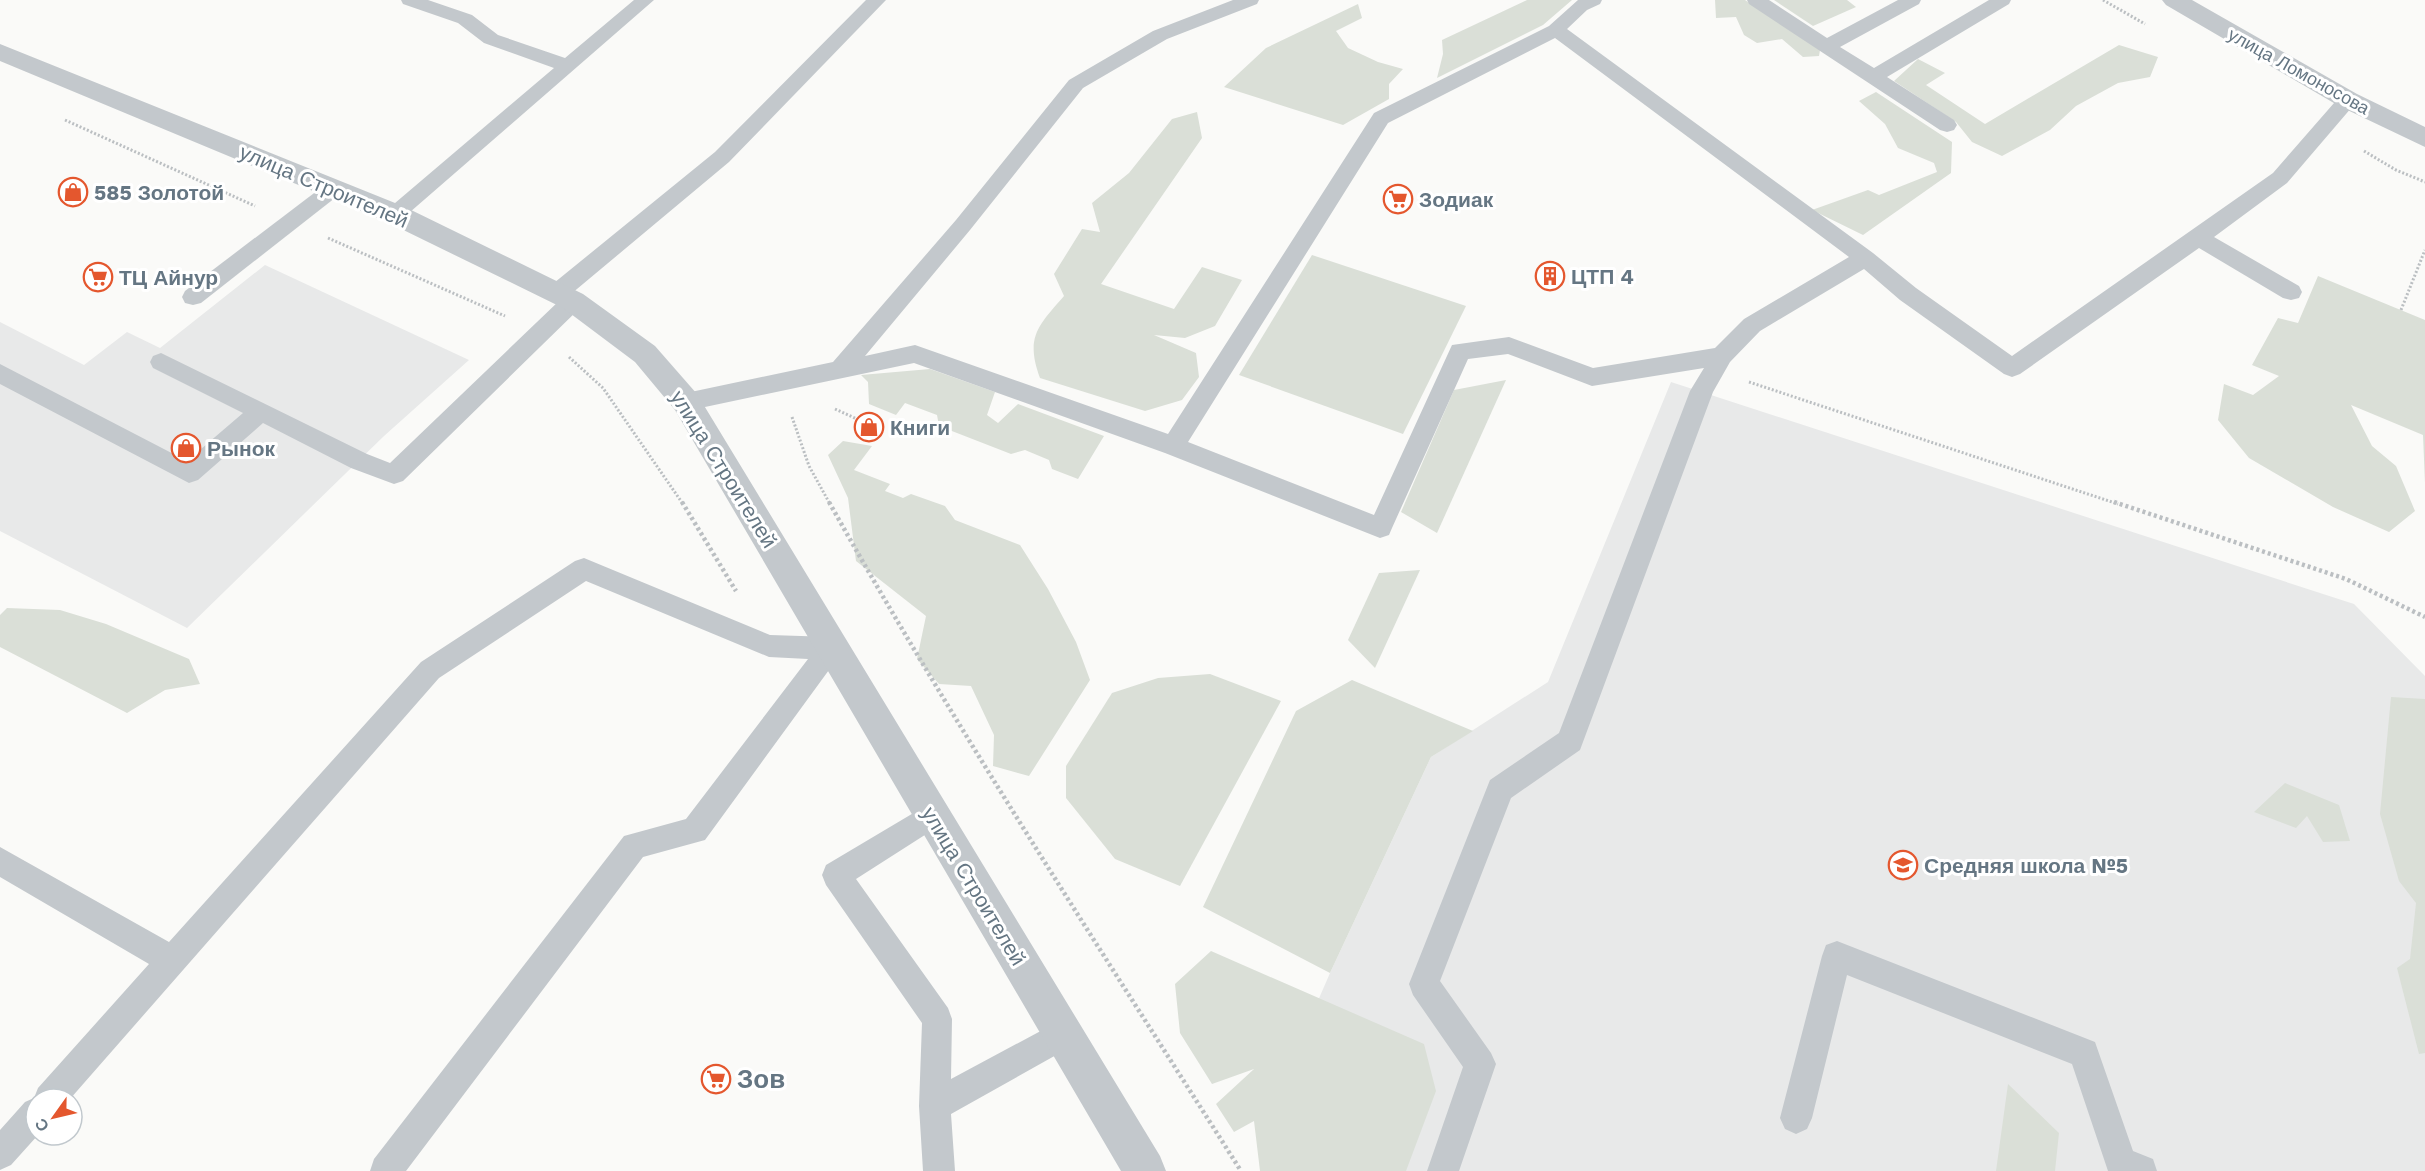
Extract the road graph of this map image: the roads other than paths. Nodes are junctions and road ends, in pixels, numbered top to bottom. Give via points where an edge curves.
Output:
1 (410, 0) edge
2 (877, 0) edge
3 (1250, 0) edge
4 (1593, 0) edge
5 (1756, 0) edge
6 (1912, 0) edge
7 (2002, 0) edge
8 (2175, 0) edge
9 (639, 1) edge
10 (1556, 30) junction
11 (1827, 46) junction
12 (0, 52) edge
13 (569, 66) junction
14 (1873, 77) junction
15 (2348, 100) junction
16 (1947, 125) dead end
17 (2425, 138) edge
18 (333, 189) junction
19 (395, 214) junction
20 (2198, 238) junction
21 (1865, 258) junction
22 (2291, 292) dead end
23 (194, 297) dead end
24 (565, 297) junction
25 (161, 362) dead end
26 (1718, 363) junction
27 (840, 370) junction
28 (0, 373) edge
29 (686, 402) junction
30 (260, 412) junction
31 (1173, 447) junction
32 (832, 648) junction
33 (932, 815) junction
34 (0, 861) edge
35 (172, 961) junction
36 (1063, 1034) junction
37 (60, 1087) edge
38 (935, 1106) junction
39 (1796, 1118) dead end
40 (24, 1127) edge
41 (0, 1154) edge
42 (387, 1171) edge
43 (939, 1171) edge
44 (1144, 1171) edge
45 (1443, 1171) edge
46 (2141, 1171) edge

1 - 13 lane via 465,19 491,39
2 - 24 lane via 722,157
3 - 27 lane via 1160,35 1076,84
4 - 10 lane via 1580,6
5 - 11 lane
6 - 11 lane
7 - 14 lane
8 - 15 street, улица Ломоносова
9 - 13 lane
10 - 21 lane
10 - 31 lane via 1381,118
11 - 14 lane
12 - 18 street, улица Строителей
13 - 19 lane
14 - 16 lane
15 - 17 street, улица Ломоносова
15 - 20 lane via 2280,178
18 - 19 street, улица Строителей
18 - 23 lane
19 - 24 street, улица Строителей
20 - 21 lane via 2012,368 1908,294
20 - 22 lane
21 - 26 lane via 1752,325
24 - 29 street, улица Строителей via 645,354
24 - 30 lane via 542,332 394,474
25 - 30 lane
26 - 31 lane via 1592,377 1509,345 1460,351 1380,528
26 - 45 lane via 1702,391 1569,741 1500,789 1424,984 1479,1064
27 - 29 lane
27 - 31 lane via 915,354
28 - 30 lane via 189,473
29 - 32 street, улица Строителей
32 - 33 street, улица Строителей
32 - 35 lane via 769,646 584,569 430,670
32 - 42 lane via 695,830 634,846
33 - 36 street, улица Строителей
33 - 38 lane via 836,875 937,1019
34 - 35 lane
35 - 37 lane
36 - 38 lane
36 - 44 street, улица Строителей
38 - 43 lane
39 - 46 lane via 1837,956 2084,1053 2120,1162
40 - 41 lane

